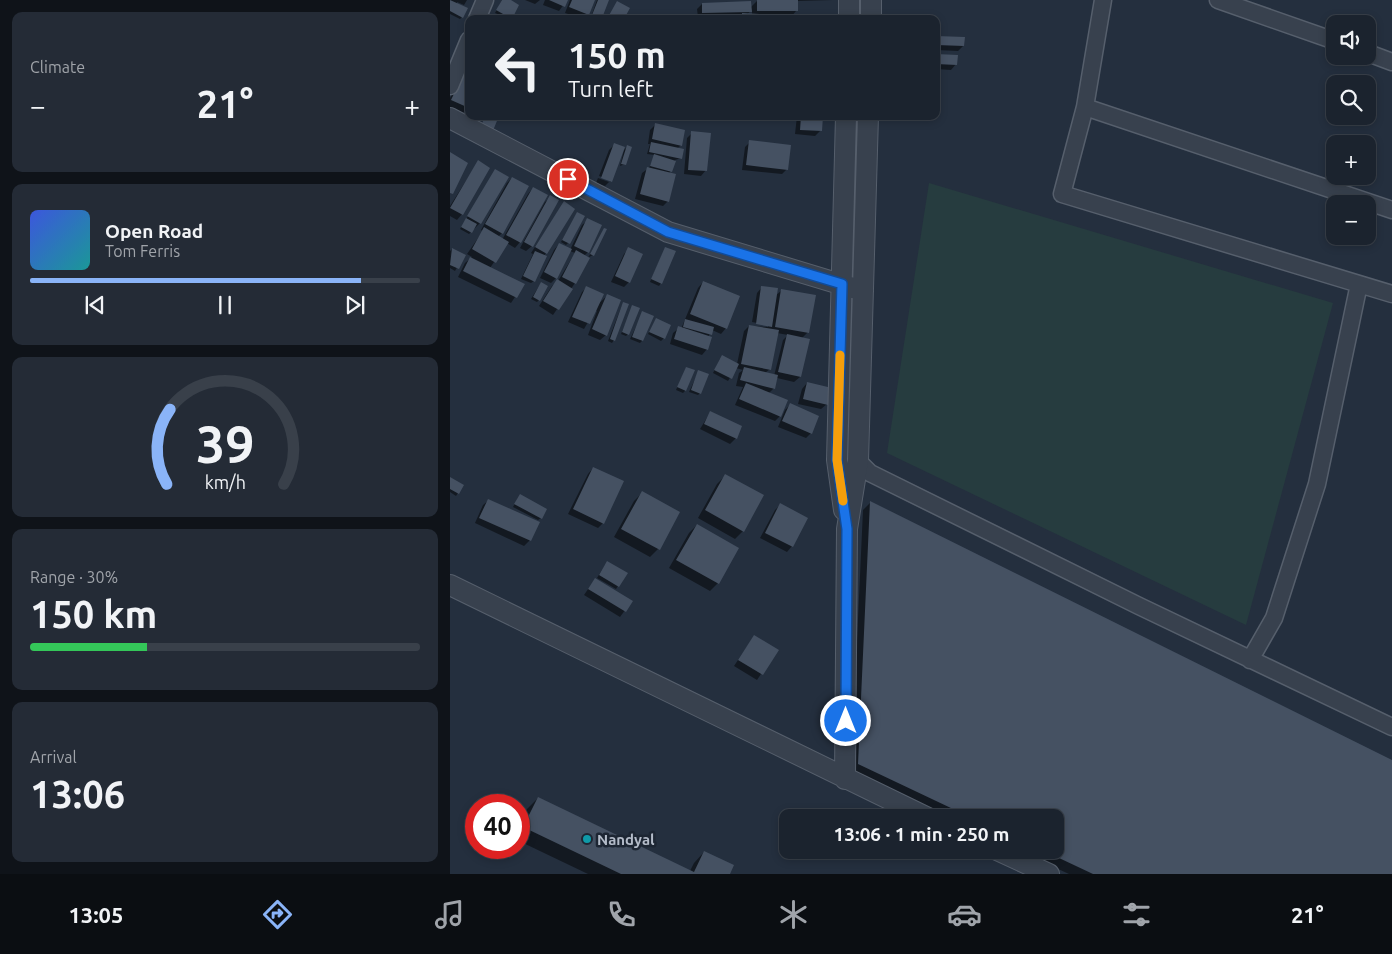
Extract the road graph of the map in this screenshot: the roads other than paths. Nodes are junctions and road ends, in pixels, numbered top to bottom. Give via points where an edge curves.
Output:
1 (485, 0) edge
2 (849, 0) edge
3 (872, 0) edge
4 (1103, 0) edge
5 (1218, 0) edge
6 (479, 15) edge
7 (849, 15) edge
8 (871, 15) edge
9 (1326, 39) edge
10 (465, 50) edge
11 (1376, 56) edge
12 (1392, 62) edge
13 (450, 86) edge
14 (1085, 106) junction
15 (450, 118) edge
16 (846, 120) edge
17 (868, 120) edge
18 (1392, 210) edge
19 (842, 284) junction
20 (1359, 284) junction
21 (863, 291) junction
22 (1392, 294) edge
23 (858, 461) junction
24 (847, 529) junction
25 (450, 585) edge
26 (1250, 660) junction
27 (1392, 727) edge
28 (845, 779) junction
29 (909, 809) edge
30 (1016, 859) edge
31 (1049, 874) edge

1 - 6 street
2 - 7 street
3 - 8 street
4 - 14 street
5 - 9 street
10 - 13 street
11 - 12 street
14 - 18 street
14 - 20 street via 1062,194
15 - 19 street via 668,232
16 - 19 street
17 - 21 street
19 - 21 street
19 - 24 street via 837,460
20 - 22 street
20 - 26 street via 1317,484 1274,618
21 - 23 street
23 - 24 street
23 - 26 street via 870,473
24 - 28 street
25 - 28 street
26 - 27 street
28 - 29 street
30 - 31 street

